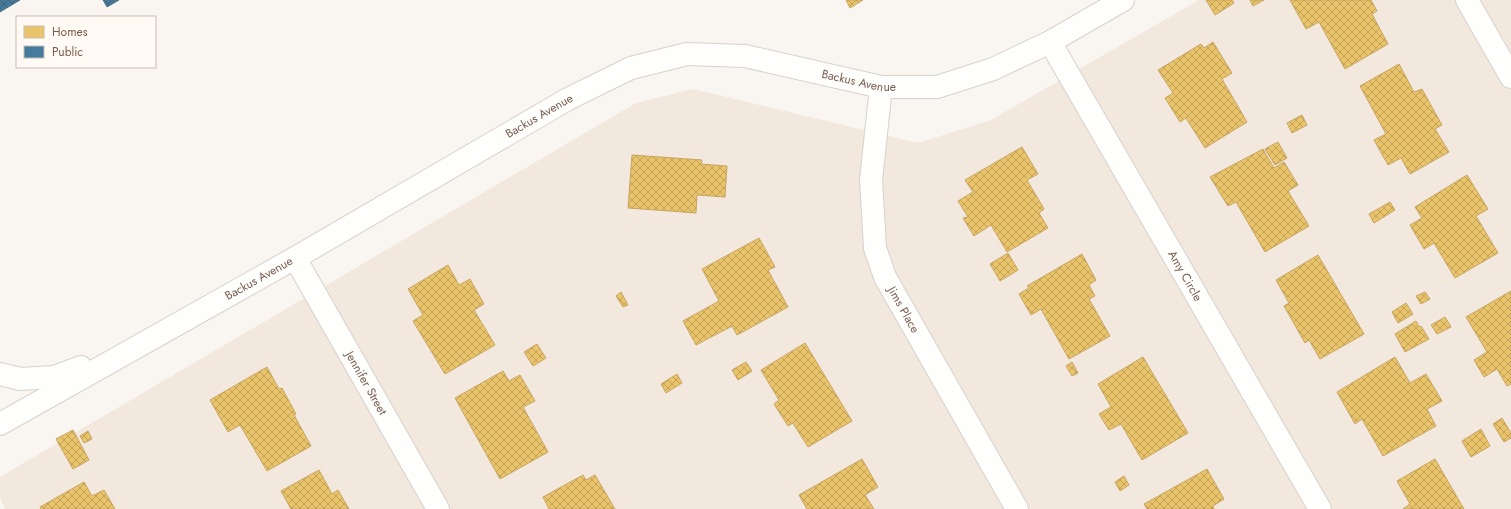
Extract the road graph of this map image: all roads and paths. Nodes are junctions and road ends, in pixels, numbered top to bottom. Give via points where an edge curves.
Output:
1 (1123, 0) edge
2 (1468, 0) edge
3 (1050, 42) junction
4 (1511, 77) edge
5 (881, 87) junction
6 (295, 258) junction
7 (133, 349) junction
8 (0, 374) edge
9 (0, 424) edge
10 (438, 509) edge
11 (1017, 509) edge
12 (1320, 509) edge

1 - 3 street, Backus Avenue
2 - 4 street
3 - 5 street, Backus Avenue via 994,69 936,87
3 - 12 street, Amy Circle
5 - 6 street, Backus Avenue via 745,56 687,54 631,68 568,99
5 - 11 street, Jims Place via 871,180 875,248 885,277
6 - 7 street, Backus Avenue
6 - 10 street, Jennifer Street
7 - 8 street via 54,377 20,379
7 - 9 street, Backus Avenue

